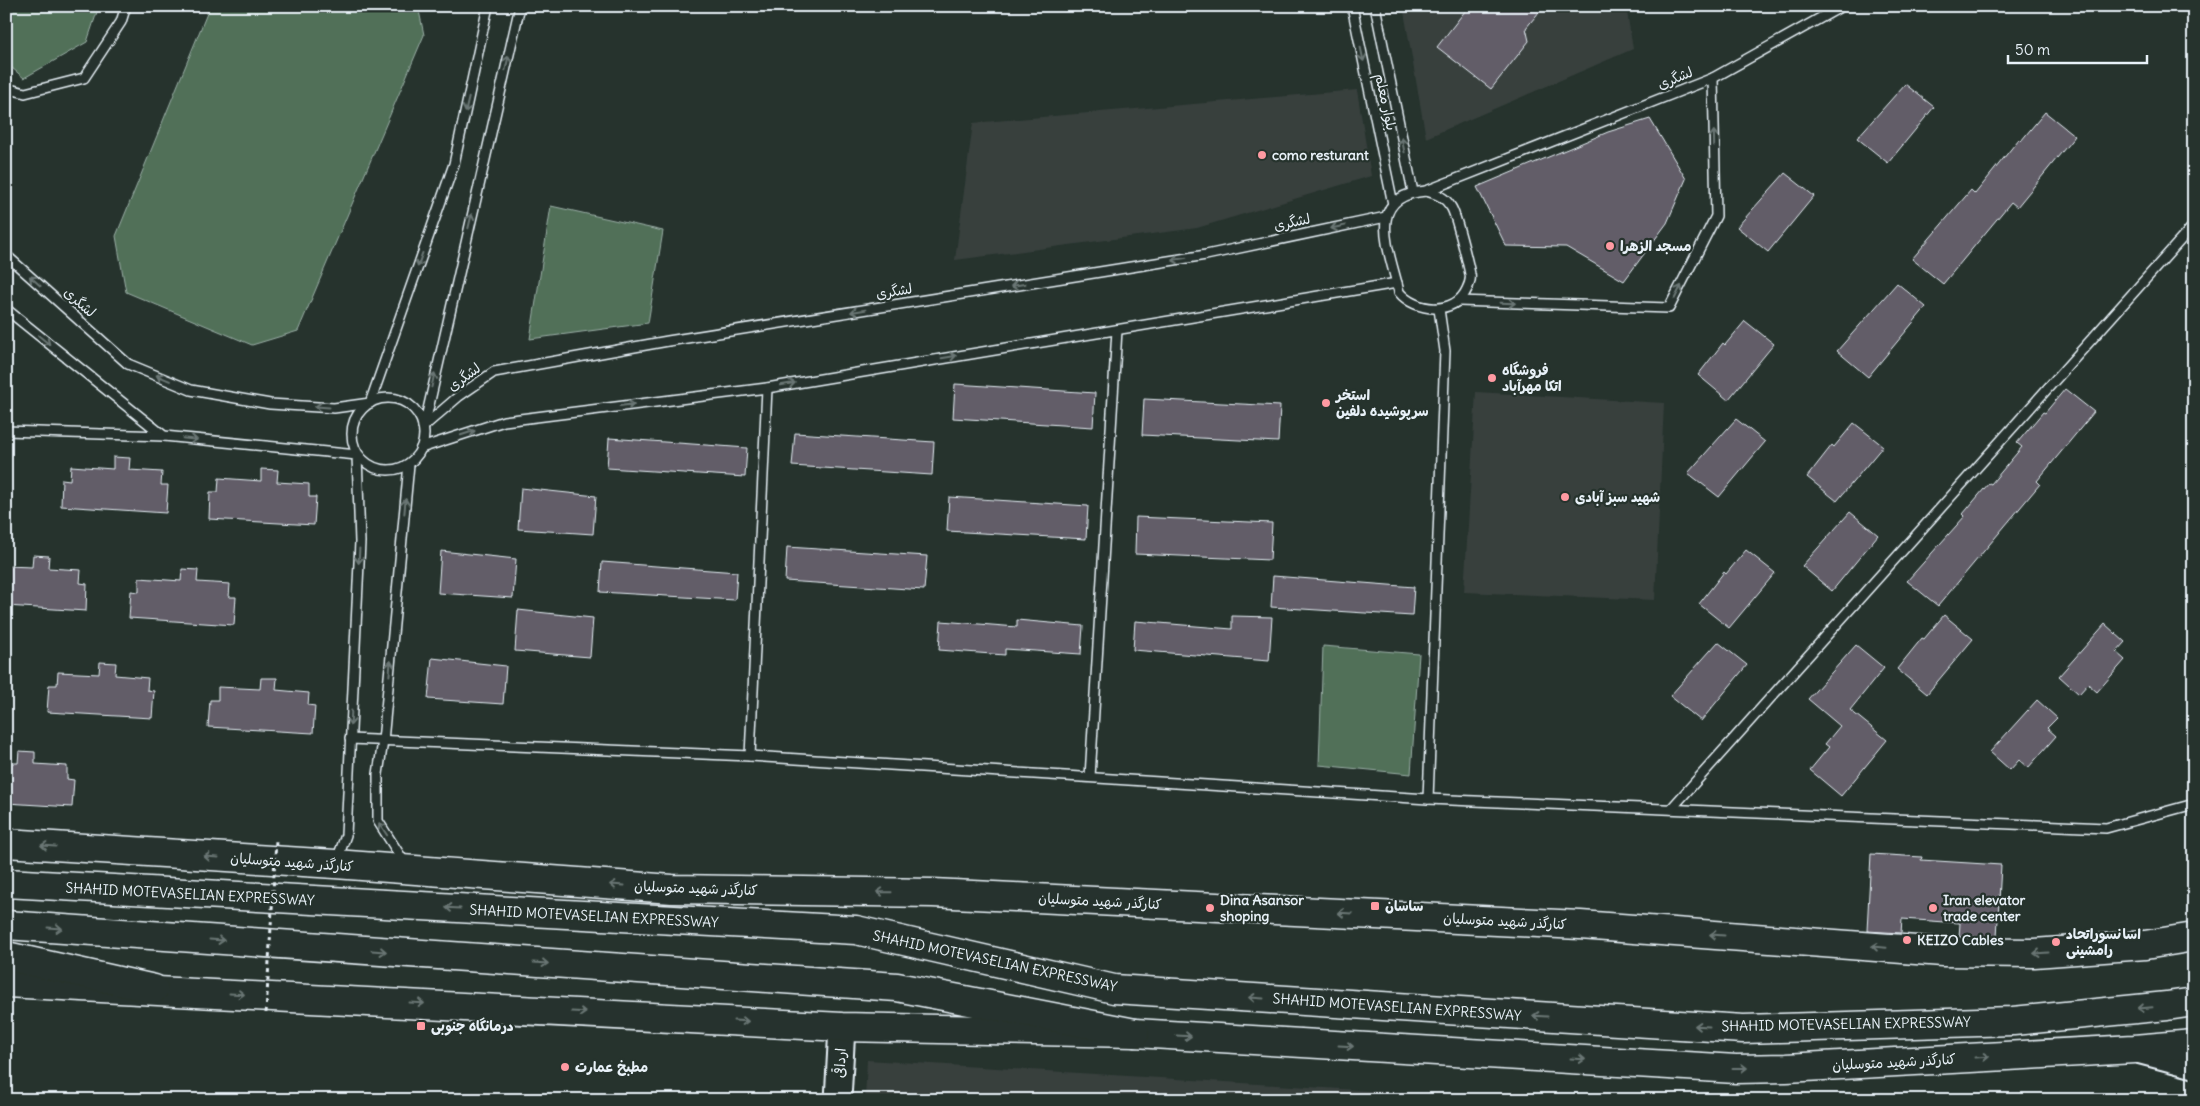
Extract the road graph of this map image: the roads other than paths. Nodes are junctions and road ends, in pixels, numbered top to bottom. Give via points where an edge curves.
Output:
1 (126, 6) edge
2 (488, 6) edge
3 (520, 6) edge
4 (1352, 6) edge
5 (1375, 6) edge
6 (1842, 6) edge
7 (1713, 78) junction
8 (6, 88) edge
9 (1413, 192) junction
10 (1426, 192) junction
11 (1393, 204) junction
12 (1386, 217) junction
13 (2194, 225) edge
14 (6, 255) edge
15 (1397, 283) junction
16 (1459, 301) junction
17 (6, 309) edge
18 (1439, 309) junction
19 (1117, 330) junction
20 (767, 388) junction
21 (370, 403) junction
22 (424, 427) junction
23 (6, 431) edge
24 (164, 436) junction
25 (422, 448) junction
26 (357, 455) junction
27 (409, 464) junction
28 (350, 740) junction
29 (383, 741) junction
30 (750, 756) junction
31 (1090, 777) junction
32 (1428, 799) junction
33 (2194, 804) edge
34 (1671, 809) junction
35 (6, 843) edge
36 (335, 864) junction
37 (409, 870) junction
38 (6, 884) edge
39 (672, 889) junction
40 (6, 925) edge
41 (830, 929) junction
42 (2194, 936) edge
43 (6, 956) edge
44 (6, 983) edge
45 (154, 989) junction
46 (2194, 1002) edge
47 (842, 1027) junction
48 (1135, 1033) junction
49 (2194, 1044) edge
50 (2134, 1049) junction
51 (2194, 1065) edge
52 (838, 1100) edge

1 - 8 lane via 121,22 84,78 25,93
2 -> 21 lane via 454,164
22 -> 3 lane
4 -> 11 lane, بلوار معلم
9 -> 5 lane, بلوار معلم
6 - 7 lane, لشگری
7 - 10 lane, لشگری
16 -> 7 lane via 1670,308 1716,216
9 - 10 lane
9 - 11 lane
10 - 16 lane via 1440,195 1452,208 1470,276 1468,289
11 - 12 lane
12 - 15 lane via 1385,227
12 -> 22 lane, لشگری via 1206,255 494,372 458,396
13 - 34 lane
21 -> 14 lane, لشگری via 334,408 270,404 191,390 128,364
15 - 18 lane via 1405,300
15 - 19 lane
16 - 18 lane
17 -> 24 lane
18 - 32 lane via 1445,351
20 -> 19 lane
19 - 31 lane
25 -> 20 lane via 504,421
20 - 30 lane
21 - 22 lane via 392,398 403,401 413,408
21 - 26 lane via 354,420 352,444
22 - 25 lane
23 - 24 lane
24 -> 26 lane
25 - 27 lane
26 - 27 lane via 365,463 387,471
26 -> 28 lane via 360,542
29 -> 27 lane
28 - 29 lane
28 - 36 lane via 346,835
29 - 30 lane
37 -> 29 lane via 378,821 378,774
30 - 31 lane
31 - 32 lane
32 - 34 lane
33 - 34 lane via 2106,828
36 -> 35 main road, کنارگذر شهید متوسلیان
36 - 37 main road, کنارگذر شهید متوسلیان
39 -> 37 main road, کنارگذر شهید متوسلیان
41 -> 38 main road, SHAHID MOTEVASELIAN EXPRESSWAY
39 - 41 main road
42 -> 39 main road, کنارگذر شهید متوسلیان via 2145,945 2034,953 1943,952 1580,925 943,894
40 -> 48 main road via 897,987
46 -> 41 main road, SHAHID MOTEVASELIAN EXPRESSWAY via 2014,1020 1743,1028 1114,989 856,930
43 - 45 main road
44 - 45 main road, کنارگذر شهید متوسلیان
45 -> 47 main road, کنارگذر شهید متوسلیان
47 - 48 main road, کنارگذر شهید متوسلیان
47 - 52 street, ارداقی
48 -> 50 main road, کنارگذر شهید متوسلیان via 1736,1069
49 - 50 main road, کنارگذر شهید متوسلیان
50 - 51 street

